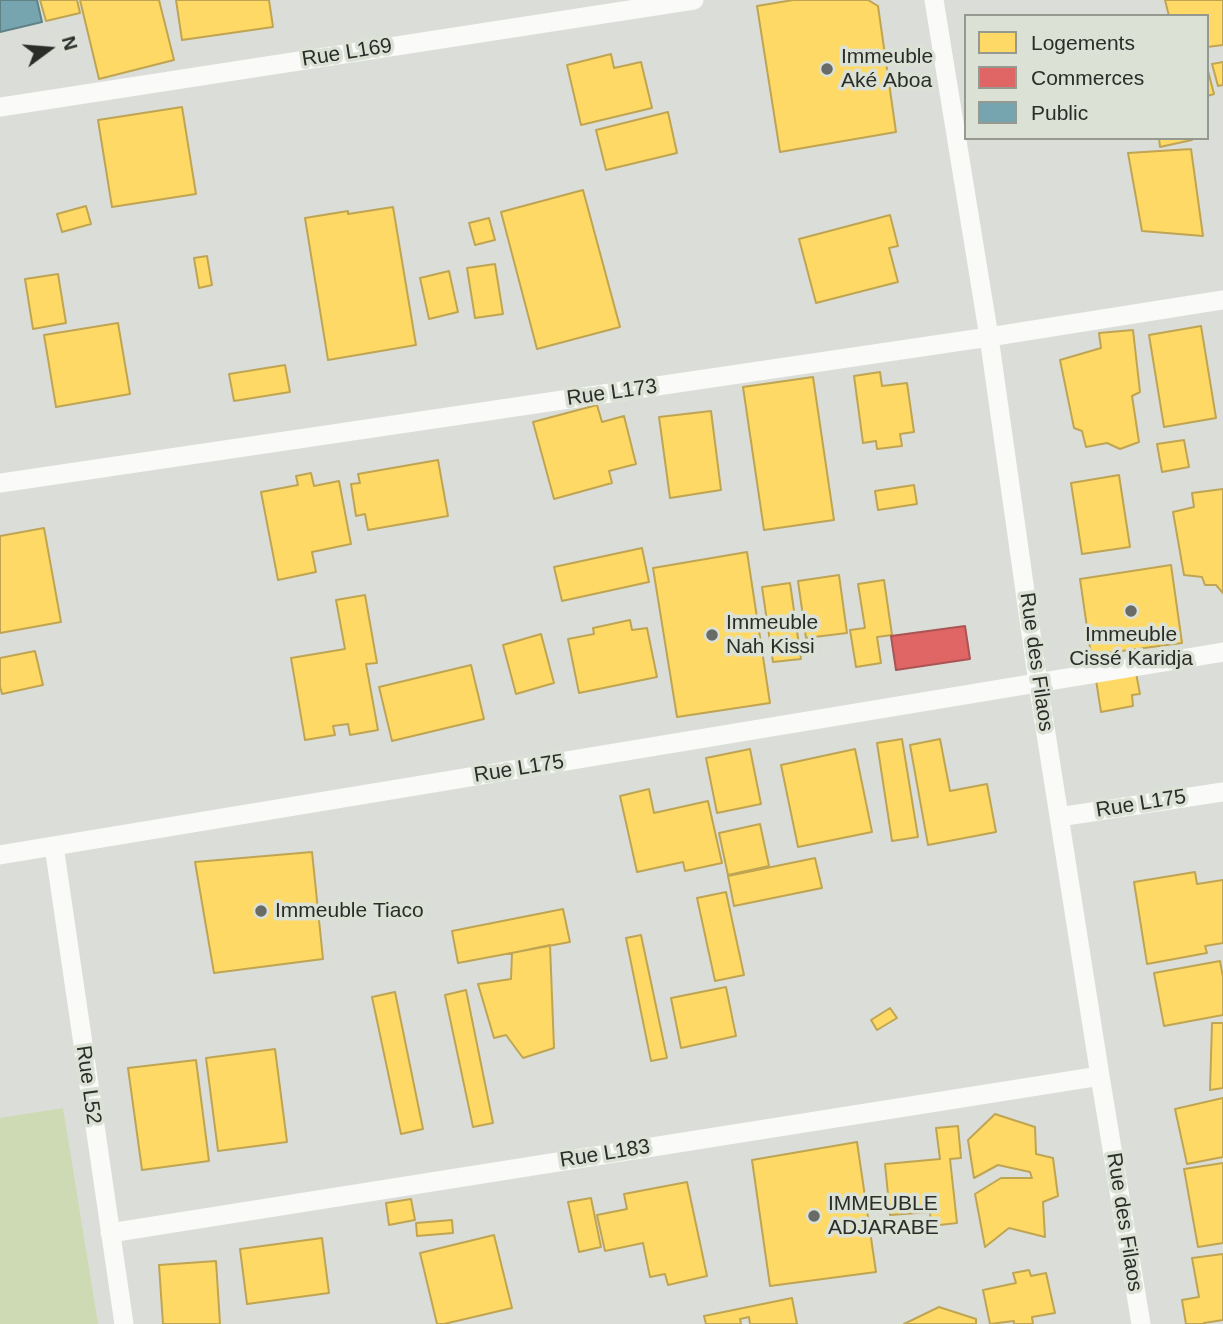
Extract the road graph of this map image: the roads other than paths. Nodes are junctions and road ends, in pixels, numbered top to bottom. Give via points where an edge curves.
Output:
1 (694, 0) edge
2 (933, 0) edge
3 (0, 107) edge
4 (1223, 300) edge
5 (989, 337) junction
6 (0, 483) edge
7 (1223, 652) edge
8 (1038, 683) junction
9 (1223, 792) edge
10 (1059, 817) junction
11 (54, 846) junction
12 (0, 855) edge
13 (1100, 1076) junction
14 (110, 1233) junction
15 (124, 1324) edge
16 (1140, 1324) edge

1 - 3 street, Rue L169
2 - 5 street, Rue des Filaos
4 - 5 street, Rue L173
5 - 6 street, Rue L173
5 - 8 street, Rue des Filaos
7 - 8 street, Rue L175
8 - 10 street, Rue des Filaos
8 - 11 street, Rue L175
9 - 10 street, Rue L175
10 - 13 street, Rue des Filaos
11 - 12 street, Rue L175
11 - 14 street, Rue L52
13 - 14 street, Rue L183
13 - 16 street, Rue des Filaos
14 - 15 street, Rue L52

